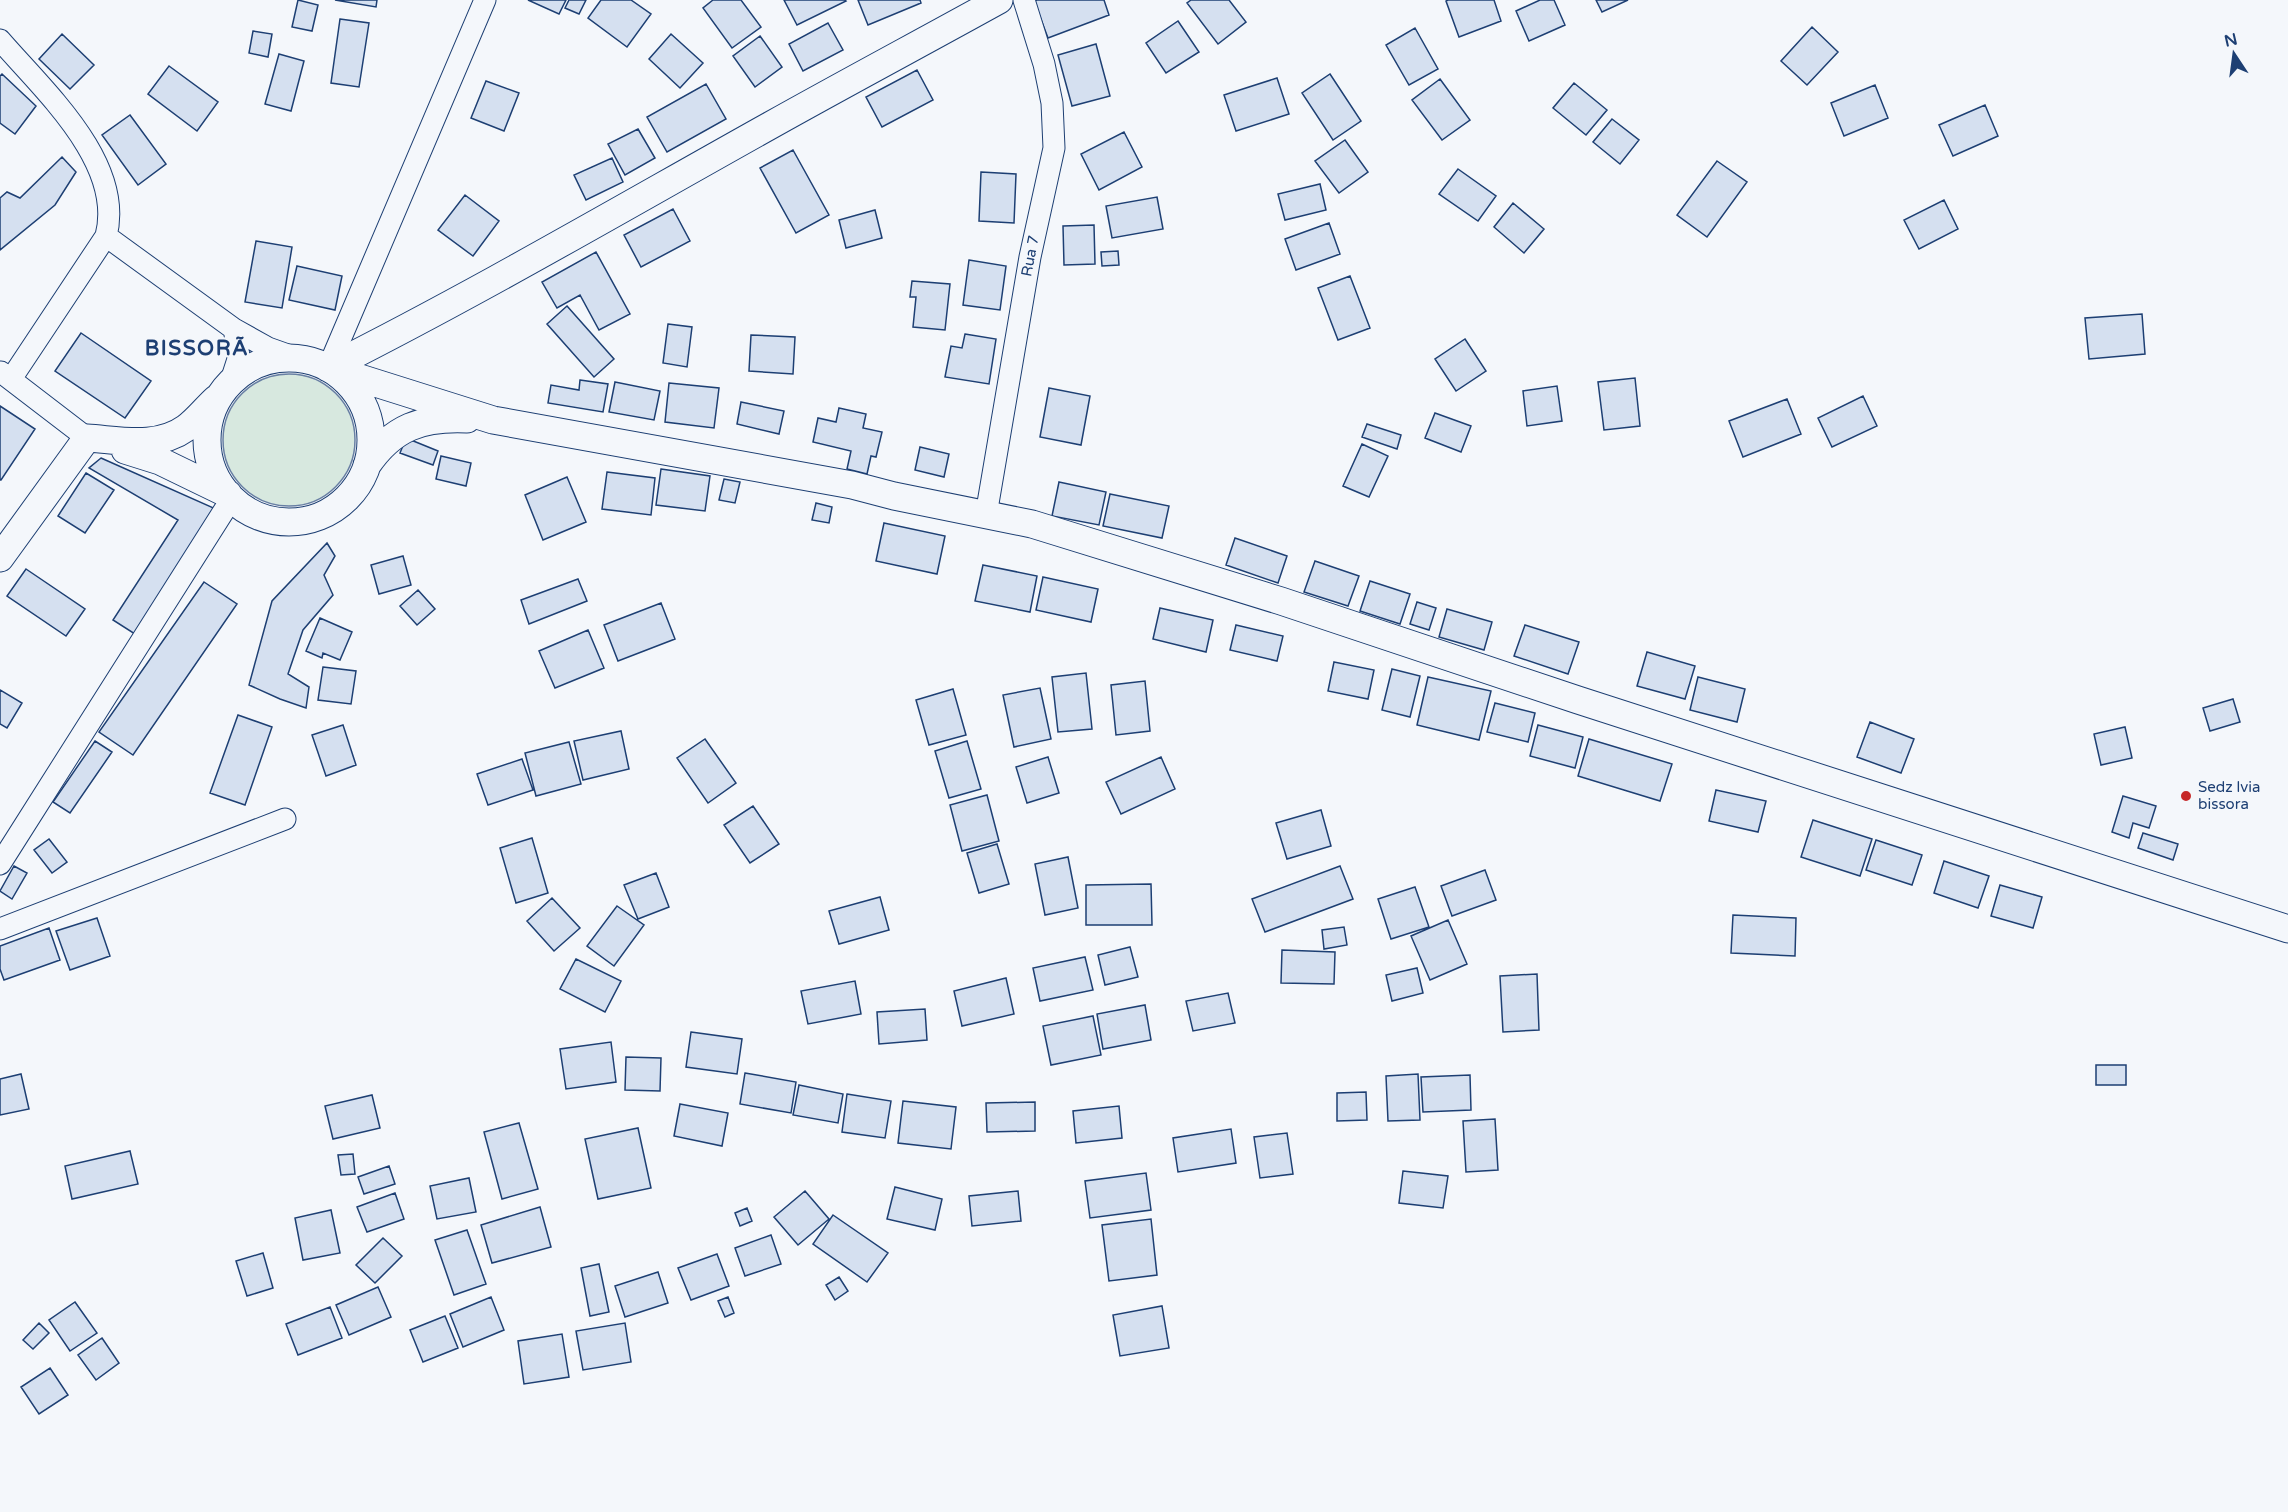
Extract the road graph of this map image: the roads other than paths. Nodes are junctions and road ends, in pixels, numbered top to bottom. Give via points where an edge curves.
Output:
1 (486, 0) edge
2 (999, 0) edge
3 (1024, 0) edge
4 (0, 40) edge
5 (106, 236) junction
6 (234, 329) junction
7 (299, 359) junction
8 (328, 368) junction
9 (6, 375) edge
10 (227, 388) junction
11 (493, 420) junction
12 (87, 438) junction
13 (367, 465) junction
14 (230, 496) junction
15 (986, 515) junction
16 (0, 558) edge
17 (285, 819) dead end
18 (0, 864) edge
19 (0, 929) edge
20 (2288, 929) edge

1 - 8 street
2 - 8 main road via 523,266
3 - 15 street, Rua 7 via 1050,93 1054,148 1030,257
4 - 5 street via 81,134 109,197
5 - 6 street
5 - 9 street
6 - 7 street via 268,348
6 - 10 street via 239,356
7 - 8 main road
7 - 10 main road via 269,361 253,367
8 - 11 main road
8 - 13 main road via 343,378 364,406 371,434
9 - 12 street
10 - 12 main road via 172,437 155,442
10 - 14 main road via 212,414 208,448 212,467
11 - 13 main road via 418,423 387,440
11 - 15 main road via 852,485
12 - 14 main road via 160,461
12 - 16 main road
13 - 14 main road via 355,489 340,504 307,519 269,519
14 - 18 street
15 - 20 main road via 1032,524 1281,601
17 - 19 street

